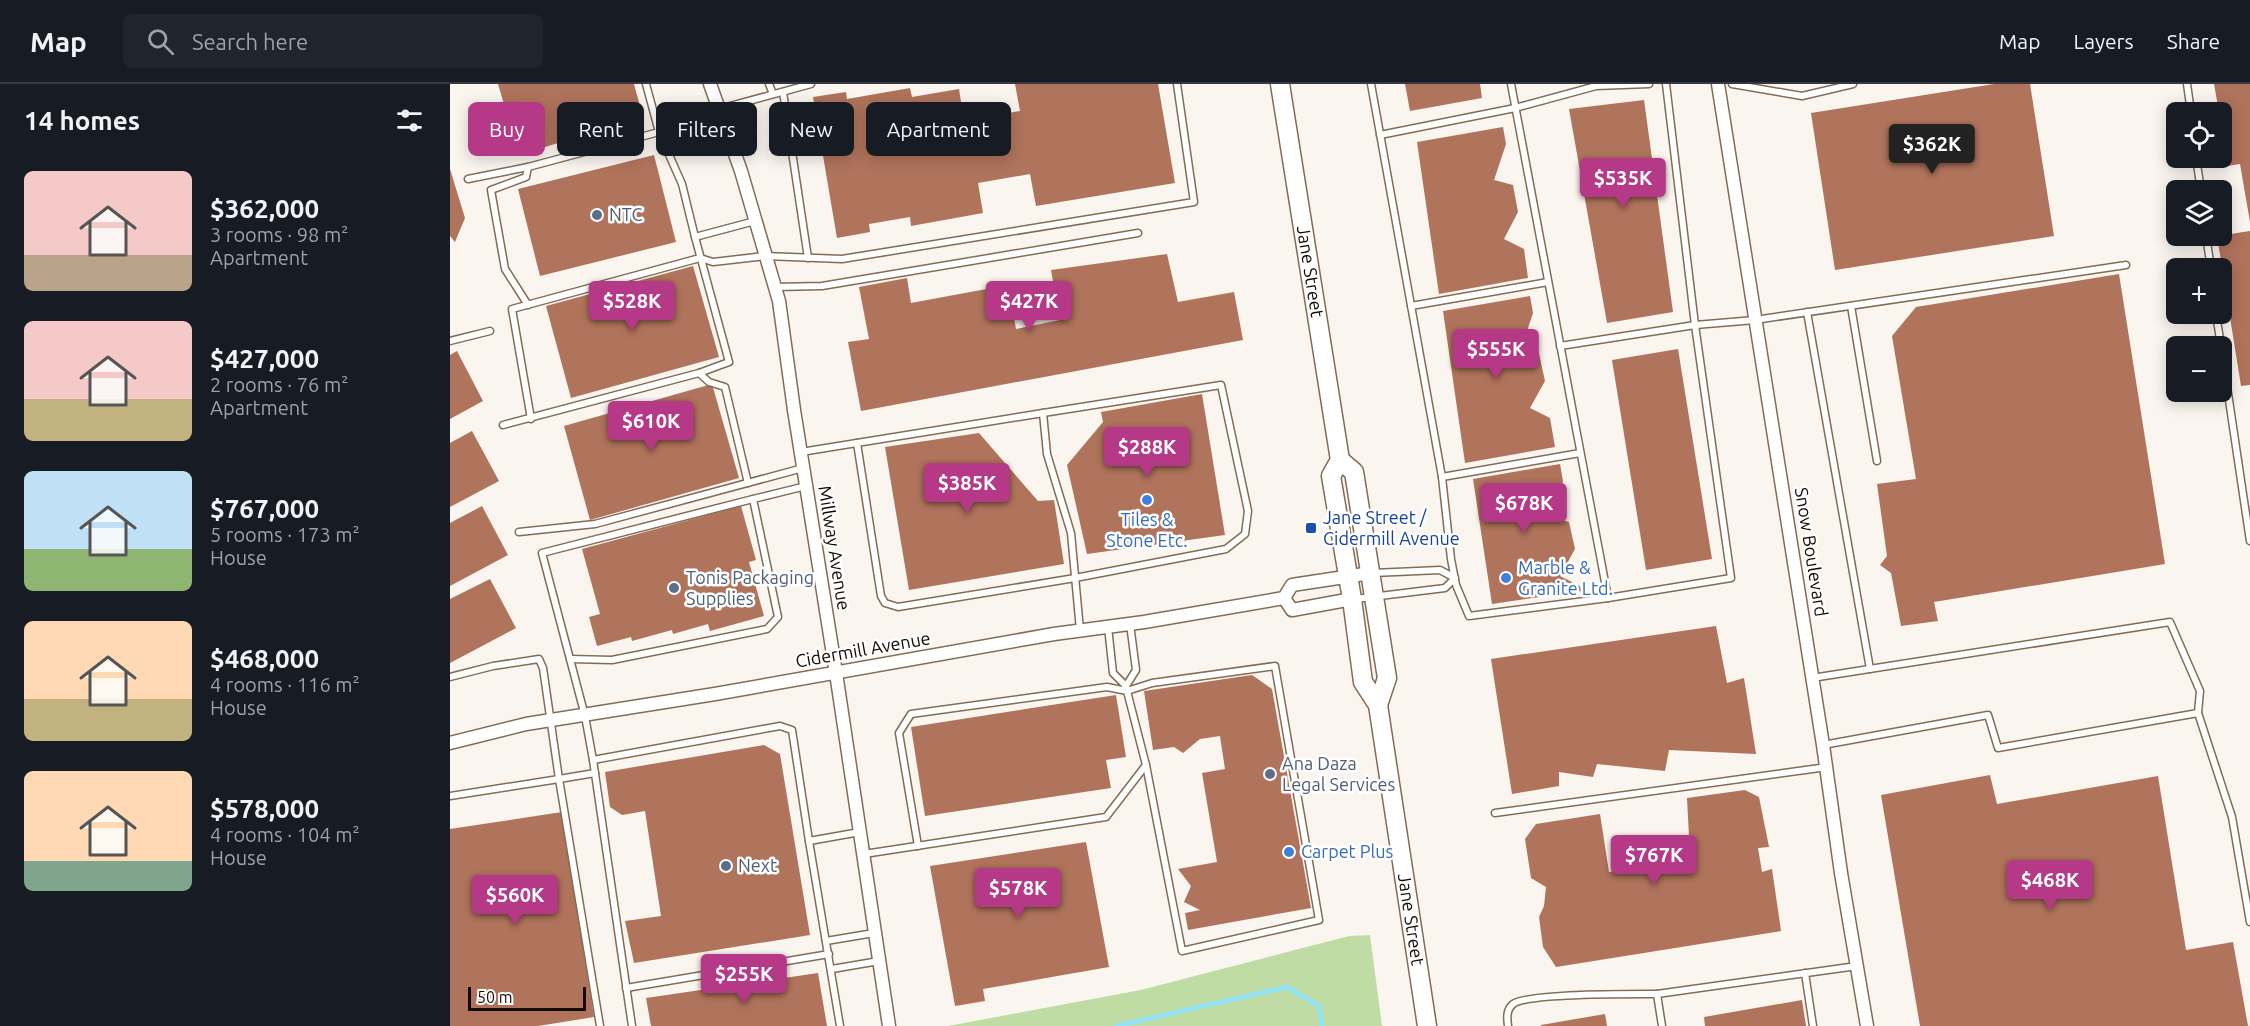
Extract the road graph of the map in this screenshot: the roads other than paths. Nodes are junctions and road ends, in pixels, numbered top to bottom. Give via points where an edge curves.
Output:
1 (646, 84) edge
2 (710, 84) edge
3 (769, 84) edge
4 (810, 84) edge
5 (1177, 84) edge
6 (1280, 84) edge
7 (1371, 84) edge
8 (1511, 84) edge
9 (1649, 84) edge
10 (1666, 84) edge
11 (1718, 84) edge
12 (1731, 84) edge
13 (1853, 84) edge
14 (2187, 84) edge
15 (783, 92) junction
16 (773, 94) junction
17 (716, 102) edge
18 (744, 102) edge
19 (2190, 102) edge
20 (1515, 108) junction
21 (656, 121) edge
22 (656, 133) edge
23 (1380, 135) junction
24 (670, 156) edge
25 (736, 156) edge
26 (528, 167) junction
27 (468, 179) dead end
28 (755, 221) junction
29 (1138, 233) dead end
30 (695, 237) junction
31 (765, 256) junction
32 (700, 258) junction
33 (808, 258) junction
34 (2126, 265) dead end
35 (1548, 282) junction
36 (775, 287) junction
37 (528, 305) junction
38 (1411, 306) junction
39 (1851, 306) junction
40 (1807, 312) junction
41 (1755, 320) junction
42 (1695, 326) junction
43 (489, 332) dead end
44 (450, 341) edge
45 (1560, 346) junction
46 (699, 374) junction
47 (2229, 402) edge
48 (1043, 413) junction
49 (531, 418) junction
50 (503, 425) dead end
51 (856, 443) junction
52 (801, 452) junction
53 (1580, 453) junction
54 (1340, 460) junction
55 (1877, 461) dead end
56 (803, 468) junction
57 (1442, 477) junction
58 (748, 483) junction
59 (806, 486) junction
60 (753, 498) junction
61 (519, 532) dead end
62 (2250, 541) edge
63 (1371, 573) junction
64 (1348, 575) junction
65 (1075, 578) junction
66 (1455, 578) junction
67 (1374, 597) junction
68 (1284, 598) junction
69 (1608, 598) junction
70 (1352, 599) junction
71 (1130, 624) junction
72 (1108, 627) junction
73 (1080, 631) junction
74 (570, 660) junction
75 (1870, 669) junction
76 (836, 673) junction
77 (450, 677) edge
78 (1812, 678) junction
79 (1127, 689) junction
80 (1378, 705) junction
81 (2198, 713) junction
82 (585, 716) junction
83 (550, 721) junction
84 (450, 743) edge
85 (1823, 745) junction
86 (593, 760) junction
87 (1146, 765) junction
88 (1827, 767) junction
89 (595, 773) junction
90 (559, 778) junction
91 (450, 796) edge
92 (1495, 813) dead end
93 (860, 832) junction
94 (809, 841) junction
95 (918, 846) junction
96 (864, 854) junction
97 (2250, 922) edge
98 (874, 933) junction
99 (826, 941) junction
100 (829, 954) junction
101 (879, 961) junction
102 (1857, 966) junction
103 (832, 969) junction
104 (1805, 973) junction
105 (626, 988) junction
106 (1657, 994) junction
107 (600, 1026) edge
108 (632, 1026) edge
109 (840, 1026) edge
110 (889, 1026) edge
111 (1427, 1026) edge
112 (1508, 1026) edge
113 (1662, 1026) edge
114 (1813, 1026) edge
115 (1867, 1026) edge

1 - 21 lane
2 - 17 street, Millway Avenue
3 - 16 lane
4 - 15 lane
5 - 33 lane via 1194,202 842,259
6 - 54 main road, Jane Street
7 - 23 lane
8 - 20 lane
9 - 20 lane via 1596,86
10 - 42 lane
11 - 41 street, Snow Boulevard
12 - 13 lane via 1802,96
14 - 19 lane
15 - 16 lane
15 - 33 lane
16 - 18 lane
20 - 23 lane
20 - 35 lane
22 - 26 lane
23 - 38 lane
24 - 30 lane via 682,184
25 - 28 street, Millway Avenue
26 - 27 lane
26 - 37 lane via 526,177 491,190 505,268
28 - 30 lane
28 - 31 street, Millway Avenue
29 - 36 lane via 822,286
30 - 32 lane
31 - 32 lane via 713,262
31 - 33 lane
31 - 36 street, Millway Avenue
32 - 37 lane
32 - 46 lane via 729,362
34 - 39 lane
35 - 38 lane
35 - 45 lane
36 - 52 street, Millway Avenue
37 - 49 lane via 512,309
38 - 57 lane
39 - 40 lane
39 - 55 lane
40 - 41 lane
40 - 75 lane
41 - 42 lane
41 - 78 street, Snow Boulevard
42 - 45 lane
42 - 69 lane via 1731,578
43 - 44 lane
45 - 53 lane
46 - 49 lane
46 - 58 lane via 725,387
47 - 62 lane
48 - 51 lane
48 - 65 lane via 1047,454 1071,533
48 - 65 lane via 1221,385 1248,511 1245,534 1226,549
49 - 50 lane
51 - 52 lane
51 - 65 lane via 885,603 898,607
52 - 56 street, Millway Avenue
53 - 57 lane
53 - 69 lane
54 - 63 main road, Jane Street via 1354,472
54 - 64 main road, Jane Street via 1331,477
56 - 58 lane
56 - 59 street, Millway Avenue
57 - 66 lane
58 - 61 lane via 595,524
59 - 60 lane
59 - 76 street, Millway Avenue
60 - 74 lane via 543,553
60 - 74 lane via 778,617 766,628 612,660
63 - 64 street, Cidermill Avenue
63 - 66 lane via 1440,570
63 - 67 main road, Jane Street
64 - 68 street, Cidermill Avenue via 1292,585
64 - 70 main road, Jane Street
65 - 73 lane
66 - 67 lane via 1445,588
66 - 69 lane via 1469,616
67 - 70 lane
67 - 80 main road, Jane Street via 1387,678
68 - 70 street via 1292,610
68 - 71 street, Cidermill Avenue
70 - 80 main road, Jane Street via 1363,681
71 - 72 street, Cidermill Avenue
71 - 79 lane via 1136,670
72 - 73 street, Cidermill Avenue
72 - 79 lane via 1113,673
73 - 76 street, Cidermill Avenue
74 - 82 lane
75 - 78 lane
75 - 81 lane via 2170,622 2200,691
76 - 82 street, Cidermill Avenue
76 - 93 street, Millway Avenue
77 - 83 lane via 539,659
78 - 85 street, Snow Boulevard
79 - 87 lane
79 - 87 lane via 1275,666 1319,920 1182,951
79 - 95 lane via 1107,687 911,714 899,734
80 - 111 main road, Jane Street
81 - 85 lane via 1998,748 1989,715
81 - 97 lane via 2232,817
82 - 83 street, Cidermill Avenue
82 - 86 lane
83 - 84 street, Cidermill Avenue
83 - 90 lane
85 - 88 street, Snow Boulevard
86 - 89 lane
86 - 94 lane via 780,726 792,730
87 - 95 lane via 1106,817
88 - 92 lane
88 - 102 street, Snow Boulevard
89 - 90 lane
89 - 105 lane
90 - 91 lane
90 - 107 lane
93 - 94 lane
93 - 96 street, Millway Avenue
94 - 99 lane
95 - 96 lane
96 - 98 street, Millway Avenue
98 - 99 lane
98 - 101 street, Millway Avenue
99 - 100 lane
100 - 103 lane
100 - 105 lane
101 - 103 lane
101 - 110 street, Millway Avenue
102 - 104 lane
102 - 115 street, Snow Boulevard
103 - 109 lane
104 - 106 lane
104 - 114 lane
105 - 108 lane
106 - 112 lane via 1525,999 1510,1006
106 - 113 lane

